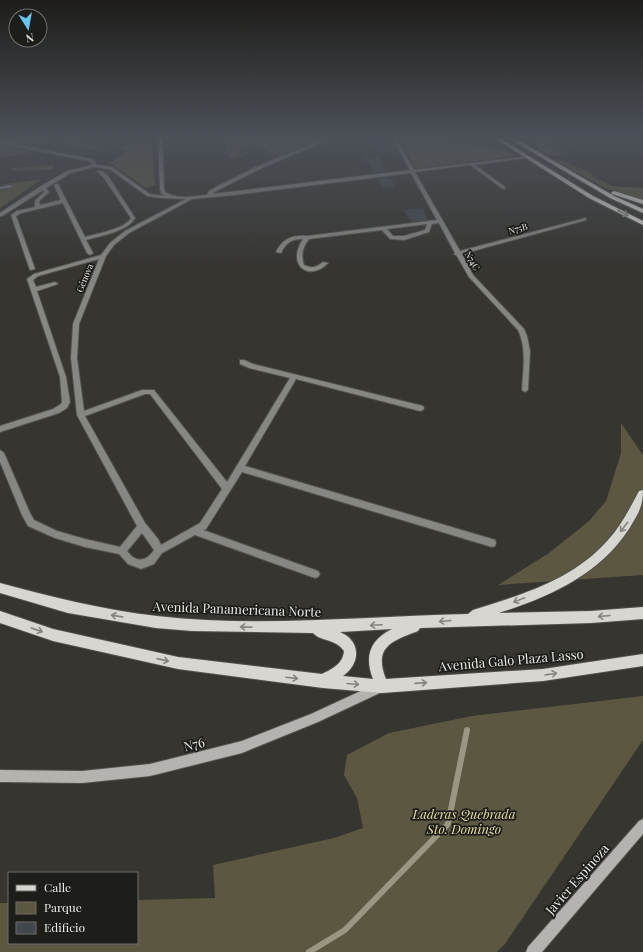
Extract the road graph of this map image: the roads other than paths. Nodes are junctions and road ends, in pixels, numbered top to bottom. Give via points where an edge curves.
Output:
1 (56, 180) edge
2 (108, 180) edge
3 (128, 180) edge
4 (162, 180) edge
5 (233, 180) edge
6 (337, 180) edge
7 (419, 180) edge
8 (493, 180) edge
9 (564, 180) edge
10 (583, 180) edge
11 (56, 185) dead end
12 (10, 186) dead end
13 (0, 188) edge
14 (43, 188) junction
15 (503, 188) dead end
16 (598, 189) junction
17 (209, 196) junction
18 (169, 197) junction
19 (193, 197) junction
20 (64, 201) junction
21 (643, 202) edge
22 (38, 207) junction
23 (643, 211) edge
24 (0, 215) edge
25 (584, 219) dead end
26 (440, 221) junction
27 (430, 222) junction
28 (643, 223) edge
29 (383, 228) junction
30 (307, 238) junction
31 (83, 239) junction
32 (278, 252) dead end
33 (90, 253) dead end
34 (457, 254) junction
35 (103, 256) junction
36 (326, 263) dead end
37 (32, 269) dead end
38 (55, 284) dead end
39 (33, 290) junction
40 (242, 362) dead end
41 (294, 377) junction
42 (525, 390) dead end
43 (420, 408) dead end
44 (81, 414) junction
45 (0, 429) edge
46 (0, 453) edge
47 (240, 468) junction
48 (227, 490) junction
49 (643, 494) edge
50 (142, 526) junction
51 (195, 531) junction
52 (492, 543) dead end
53 (159, 550) junction
54 (122, 551) junction
55 (315, 574) dead end
56 (0, 588) edge
57 (643, 613) edge
58 (0, 617) edge
59 (461, 620) junction
60 (429, 622) junction
61 (303, 628) junction
62 (643, 660) edge
63 (323, 681) junction
64 (382, 686) junction
65 (0, 776) edge
66 (643, 825) edge
67 (533, 952) edge

1 - 14 street
2 - 31 street via 133,220 113,231
3 - 18 street via 149,195
4 - 18 street via 163,193
5 - 17 street via 210,192
6 - 17 street
7 - 26 street, N74C
8 - 15 street
9 -> 28 main road
10 - 16 main road
11 - 20 street
12 - 13 street
14 - 22 street via 48,192 37,201
14 - 24 street
16 - 21 main road
16 - 23 main road
17 - 19 street
18 - 19 street
19 - 35 street, Génova via 120,237
20 - 22 street
20 - 31 street
22 - 37 street via 13,215
25 - 34 street, N75B
26 - 27 street
26 - 34 street, N74C
27 - 29 street
27 - 29 street via 427,231 404,238 392,238
29 - 30 street
30 - 32 street via 296,237 286,241
30 - 36 street via 301,245 302,266 310,270
31 - 33 street
34 - 42 street, N74C via 470,276 524,335 527,343
35 - 39 street via 33,276 30,281
35 - 44 street, Génova via 76,324 74,358
38 - 39 street
39 - 45 street via 63,377 66,402 56,411
40 - 41 street
41 - 43 street
41 - 47 street
44 - 48 street via 144,392 152,392
44 - 50 street
46 - 54 street via 31,523 85,543
47 - 48 street
47 - 52 street
48 - 51 street via 203,526
49 -> 59 main road via 624,527 607,549 586,568 529,596
50 - 53 street
50 - 54 street
51 - 53 street
51 - 55 street
53 - 54 street via 149,562 140,565 130,562
61 -> 56 main road, Avenida Panamericana Norte via 156,622 68,607
57 -> 59 main road
58 -> 63 main road via 53,635 178,663
59 -> 60 main road
60 -> 61 main road, Avenida Panamericana Norte
60 - 64 main road via 398,632 379,646 375,654 375,668
61 - 63 main road via 331,634 341,638 348,645 350,655 346,666
64 -> 62 main road, Avenida Galo Plaza Lasso via 543,675
63 -> 64 main road
64 - 65 street, N76 via 314,718 242,747 150,770 82,777
66 - 67 street, Javier Espinoza

